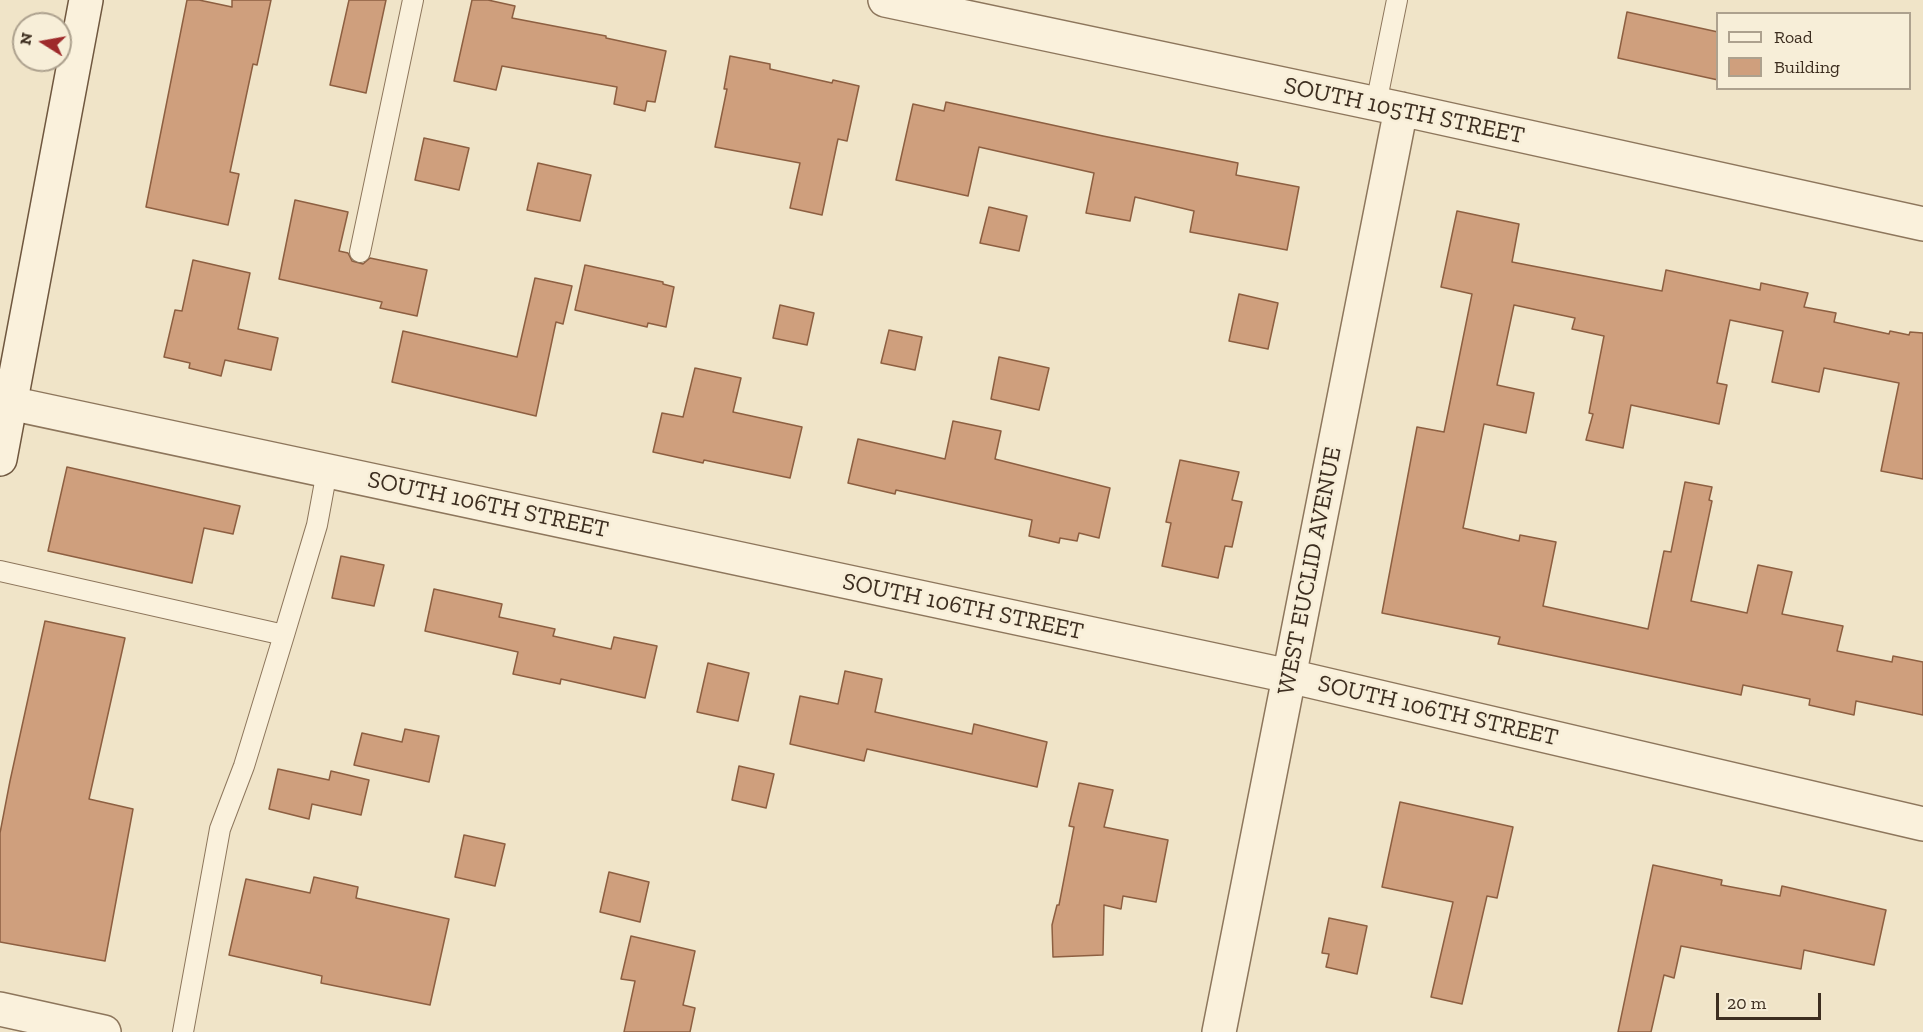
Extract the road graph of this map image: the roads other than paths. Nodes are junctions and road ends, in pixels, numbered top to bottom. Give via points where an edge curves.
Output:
1 (86, 0) edge
2 (413, 0) edge
3 (885, 0) edge
4 (1397, 0) edge
5 (1388, 107) junction
6 (1923, 224) edge
7 (360, 252) dead end
8 (5, 402) edge
9 (0, 459) edge
10 (327, 471) junction
11 (0, 571) edge
12 (284, 635) junction
13 (1289, 676) junction
14 (1923, 824) edge
15 (0, 1009) edge
16 (104, 1032) edge
17 (183, 1032) edge
18 (1219, 1032) edge

1 - 8 street
2 - 7 lane
3 - 5 street, SOUTH 105TH STREET
4 - 5 lane
5 - 6 street, SOUTH 105TH STREET
5 - 13 street, WEST EUCLID AVENUE
8 - 9 street
8 - 10 street, SOUTH 106TH STREET
10 - 12 lane via 317,525
10 - 13 street, SOUTH 106TH STREET
11 - 12 lane
12 - 17 lane via 244,766 220,829
13 - 14 street, SOUTH 106TH STREET
13 - 18 street, WEST EUCLID AVENUE
15 - 16 street

